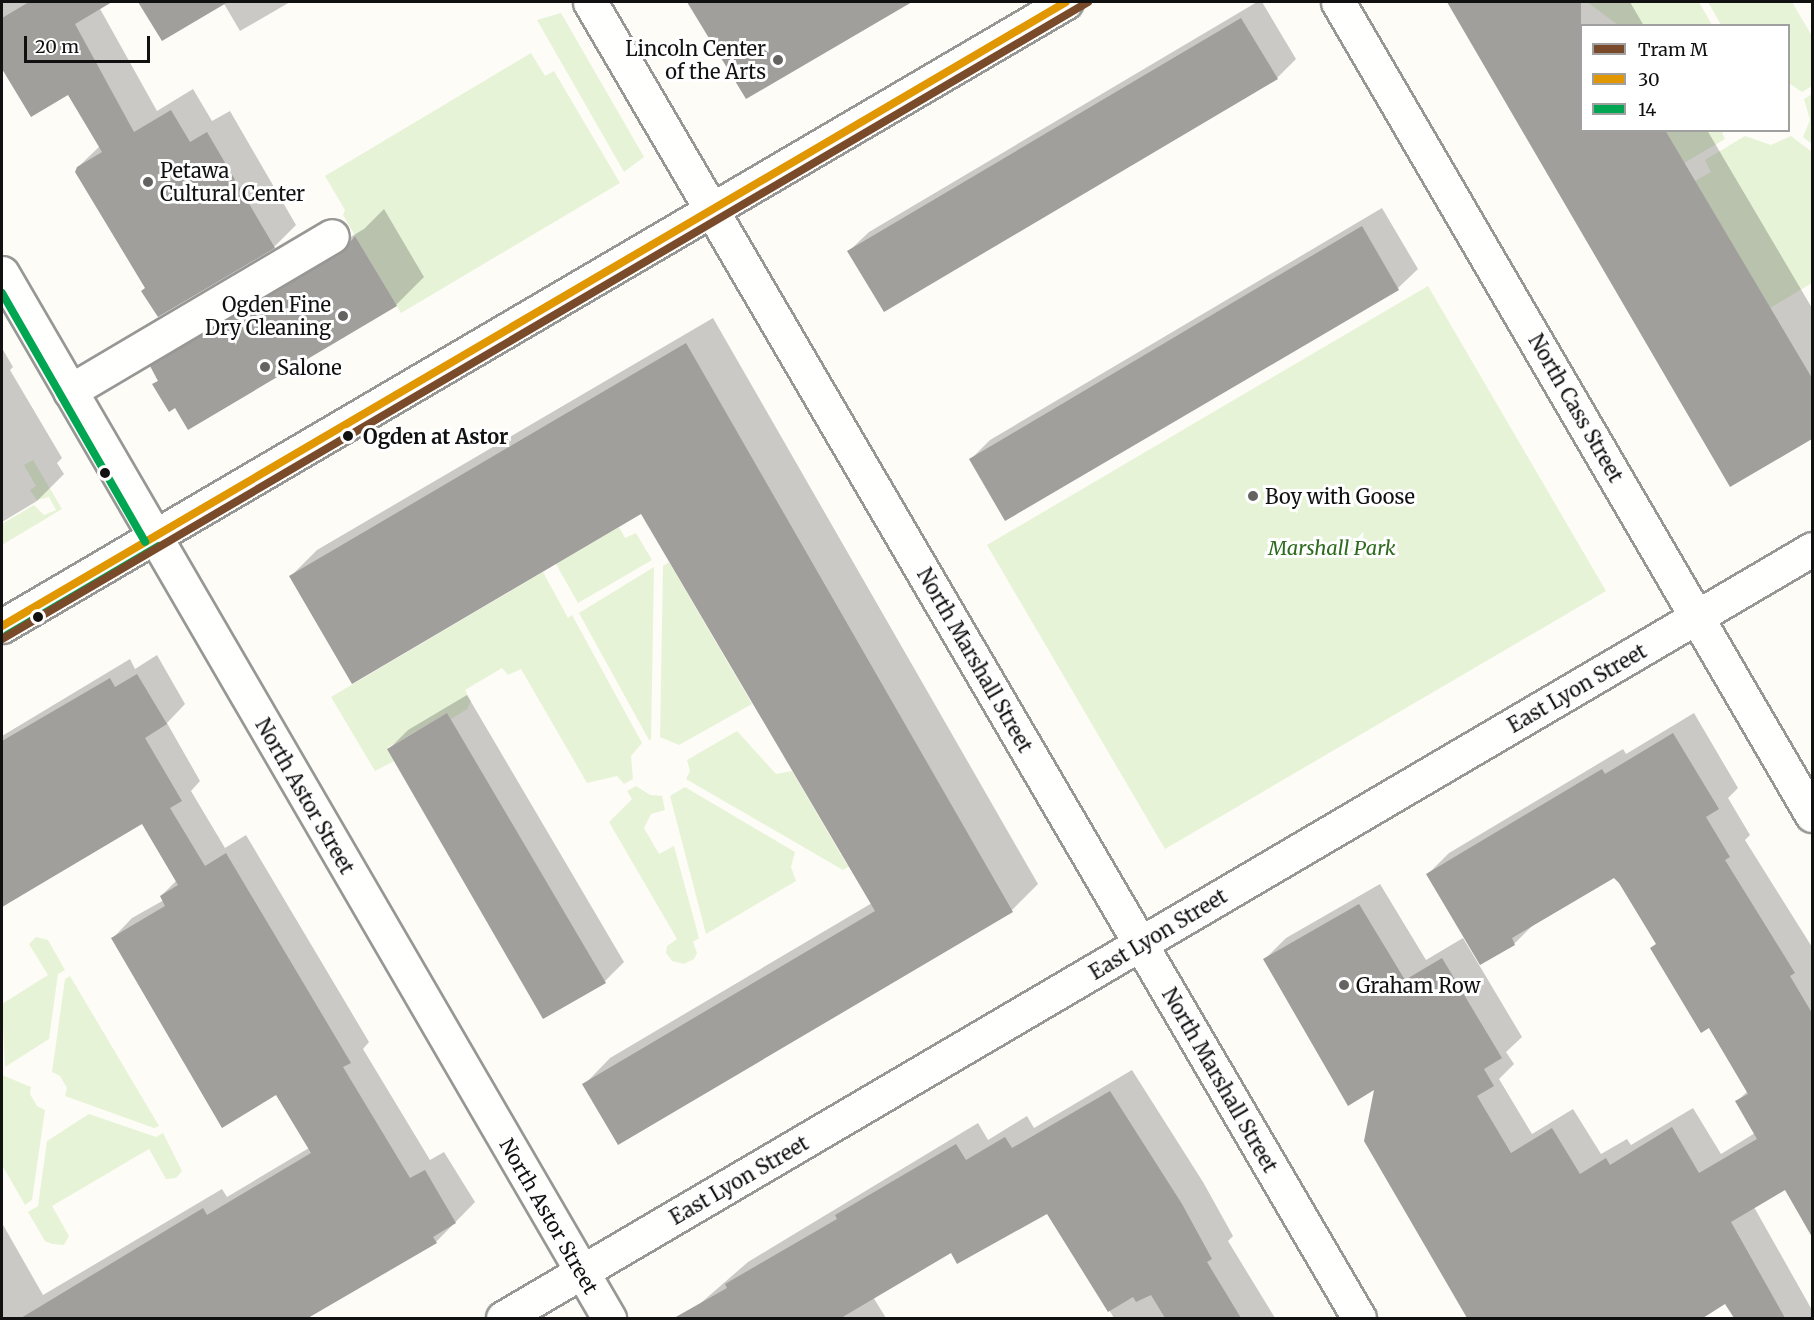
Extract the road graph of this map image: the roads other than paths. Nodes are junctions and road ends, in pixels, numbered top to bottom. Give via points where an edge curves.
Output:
1 (590, 2) edge
2 (1066, 2) edge
3 (1338, 2) edge
4 (712, 210) junction
5 (332, 236) dead end
6 (2, 273) edge
7 (70, 391) junction
8 (154, 537) junction
9 (1812, 549) edge
10 (1697, 617) junction
11 (2, 626) edge
12 (1812, 815) edge
13 (1141, 944) junction
14 (582, 1272) junction
15 (503, 1318) edge
16 (609, 1318) edge
17 (1359, 1318) edge

1 - 4 street, North Marshall Street
2 - 4 street
3 - 10 street, North Cass Street
4 - 8 street
4 - 13 street, North Marshall Street
5 - 7 street
6 - 7 street, North Astor Street
7 - 8 street, North Astor Street
8 - 11 street
8 - 14 street, North Astor Street
9 - 10 street, East Lyon Street
10 - 12 street, North Cass Street
10 - 13 street, East Lyon Street
13 - 14 street, East Lyon Street
13 - 17 street, North Marshall Street
14 - 15 street, East Lyon Street
14 - 16 street, North Astor Street

